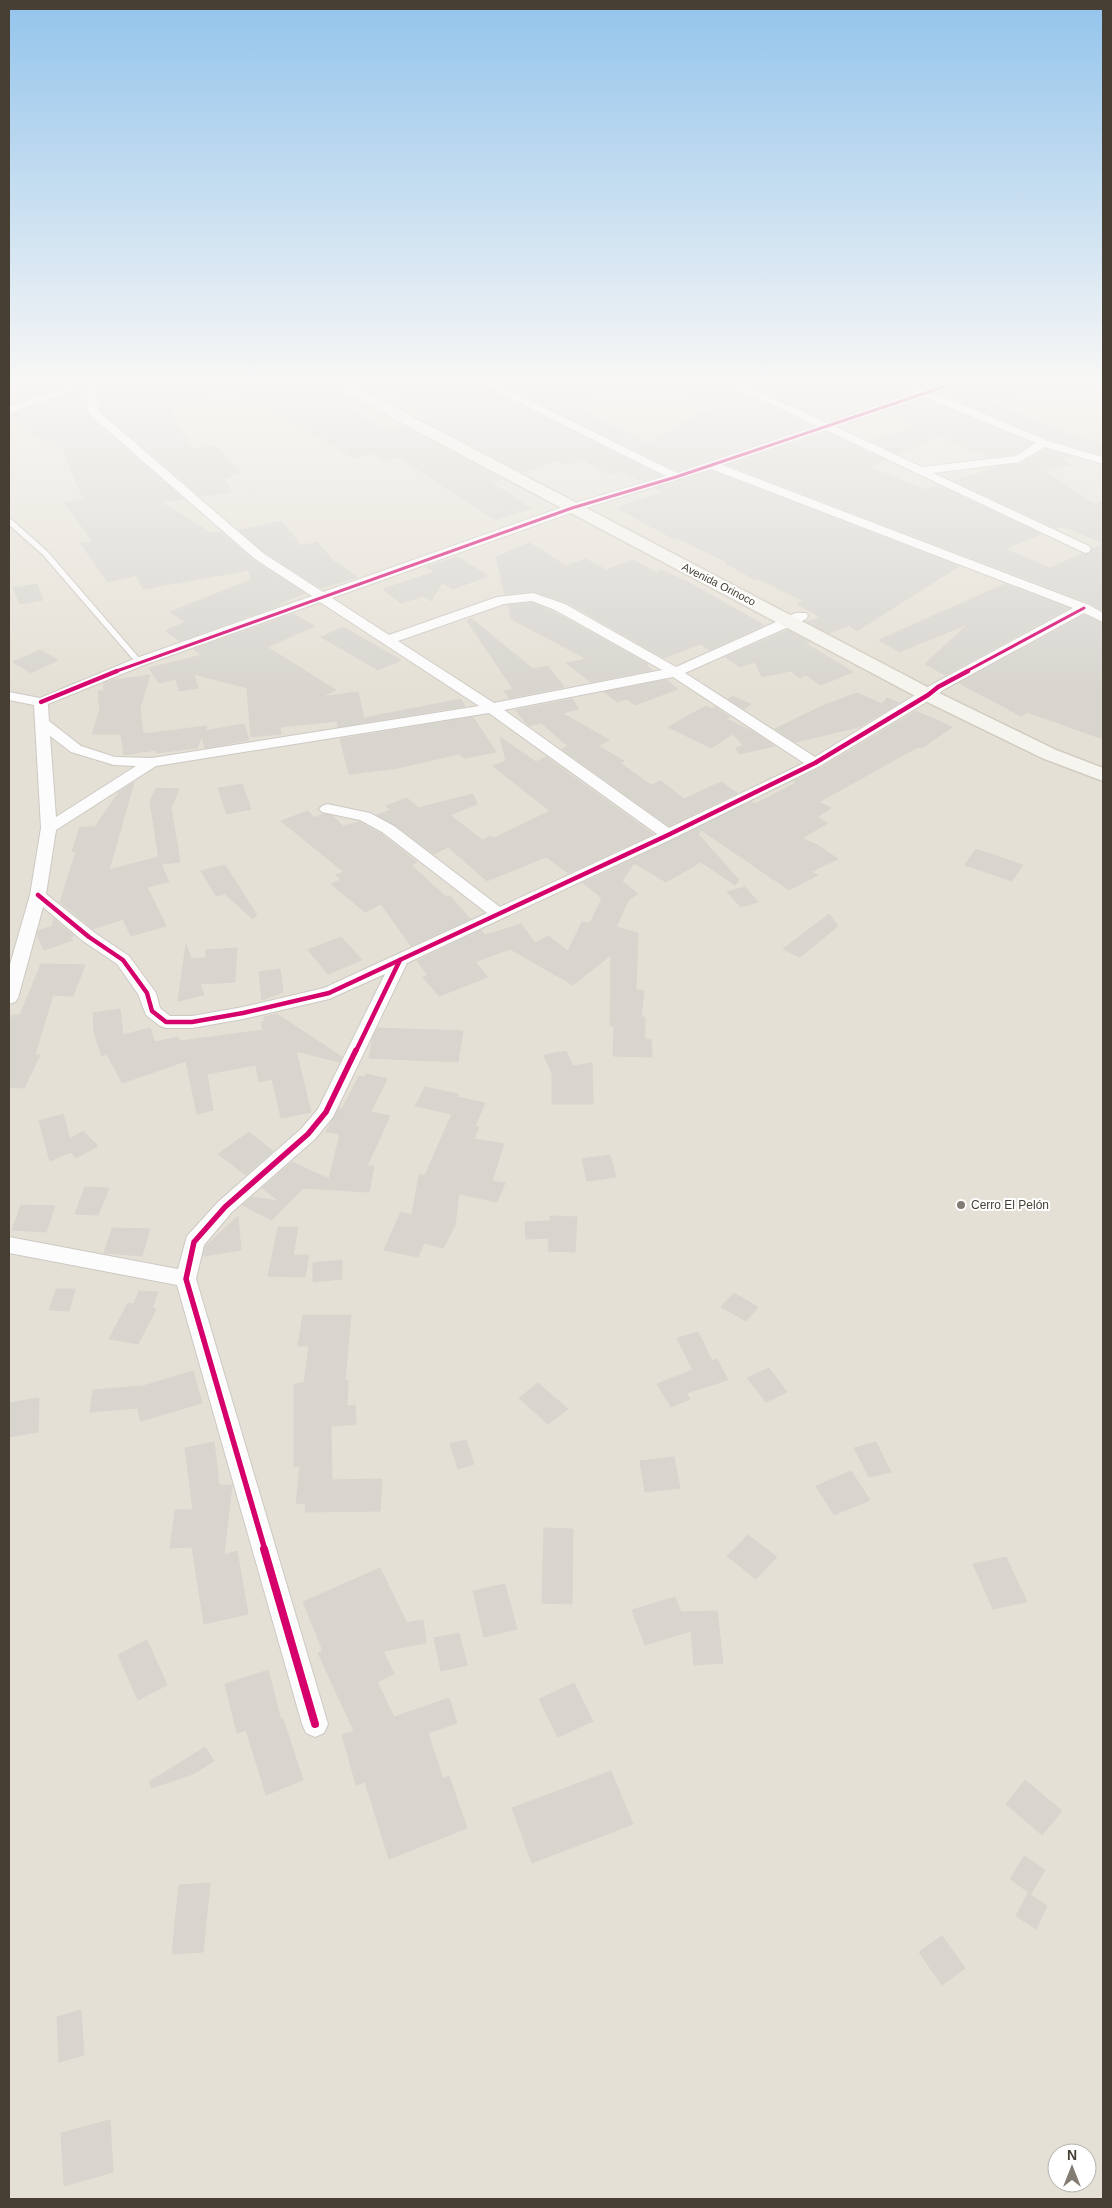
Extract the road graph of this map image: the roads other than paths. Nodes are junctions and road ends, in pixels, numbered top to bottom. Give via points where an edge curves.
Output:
1 (180, 487) edge
2 (542, 487) edge
3 (544, 487) edge
4 (642, 487) edge
5 (771, 487) edge
6 (953, 487) edge
7 (579, 506) junction
8 (9, 521) edge
9 (1085, 549) dead end
10 (320, 598) junction
11 (1084, 608) junction
12 (796, 618) junction
13 (1103, 618) edge
14 (388, 640) junction
15 (139, 662) junction
16 (675, 672) junction
17 (933, 691) junction
18 (9, 696) edge
19 (41, 702) junction
20 (492, 708) junction
21 (44, 724) junction
22 (152, 762) junction
23 (816, 762) junction
24 (1103, 769) edge
25 (1103, 776) edge
26 (327, 809) dead end
27 (49, 828) junction
28 (668, 835) junction
29 (38, 895) junction
30 (498, 913) junction
31 (400, 960) junction
32 (9, 998) edge
33 (9, 1246) edge
34 (186, 1279) junction
35 (315, 1724) dead end

1 - 10 street via 259,556
2 - 7 main road, Avenida Orinoco
3 - 7 main road, Avenida Orinoco
4 - 7 street
5 - 11 street
6 - 9 street
7 - 10 street
7 - 12 main road, Avenida Orinoco
8 - 15 lane via 45,554
10 - 14 street
10 - 15 street
11 - 13 street
11 - 17 street
12 - 16 street
12 - 17 main road, Avenida Orinoco
14 - 16 street via 502,600 533,597 560,607
14 - 20 street
15 - 19 street
16 - 20 street
16 - 23 street
17 - 23 street
17 - 24 main road, Avenida Orinoco
17 - 25 main road, Avenida Orinoco via 1049,754
18 - 19 street
19 - 21 street
20 - 22 street
20 - 28 street
21 - 22 street via 76,749 114,761
21 - 27 street
22 - 27 street
23 - 28 street
26 - 30 street via 365,816 388,829
27 - 29 street
28 - 30 street
29 - 31 street via 123,960 147,993 152,1011 166,1022 192,1022 243,1013 328,993
29 - 32 street
30 - 31 street
31 - 34 street via 326,1112 308,1134 225,1207 194,1242
33 - 34 street
34 - 35 street

